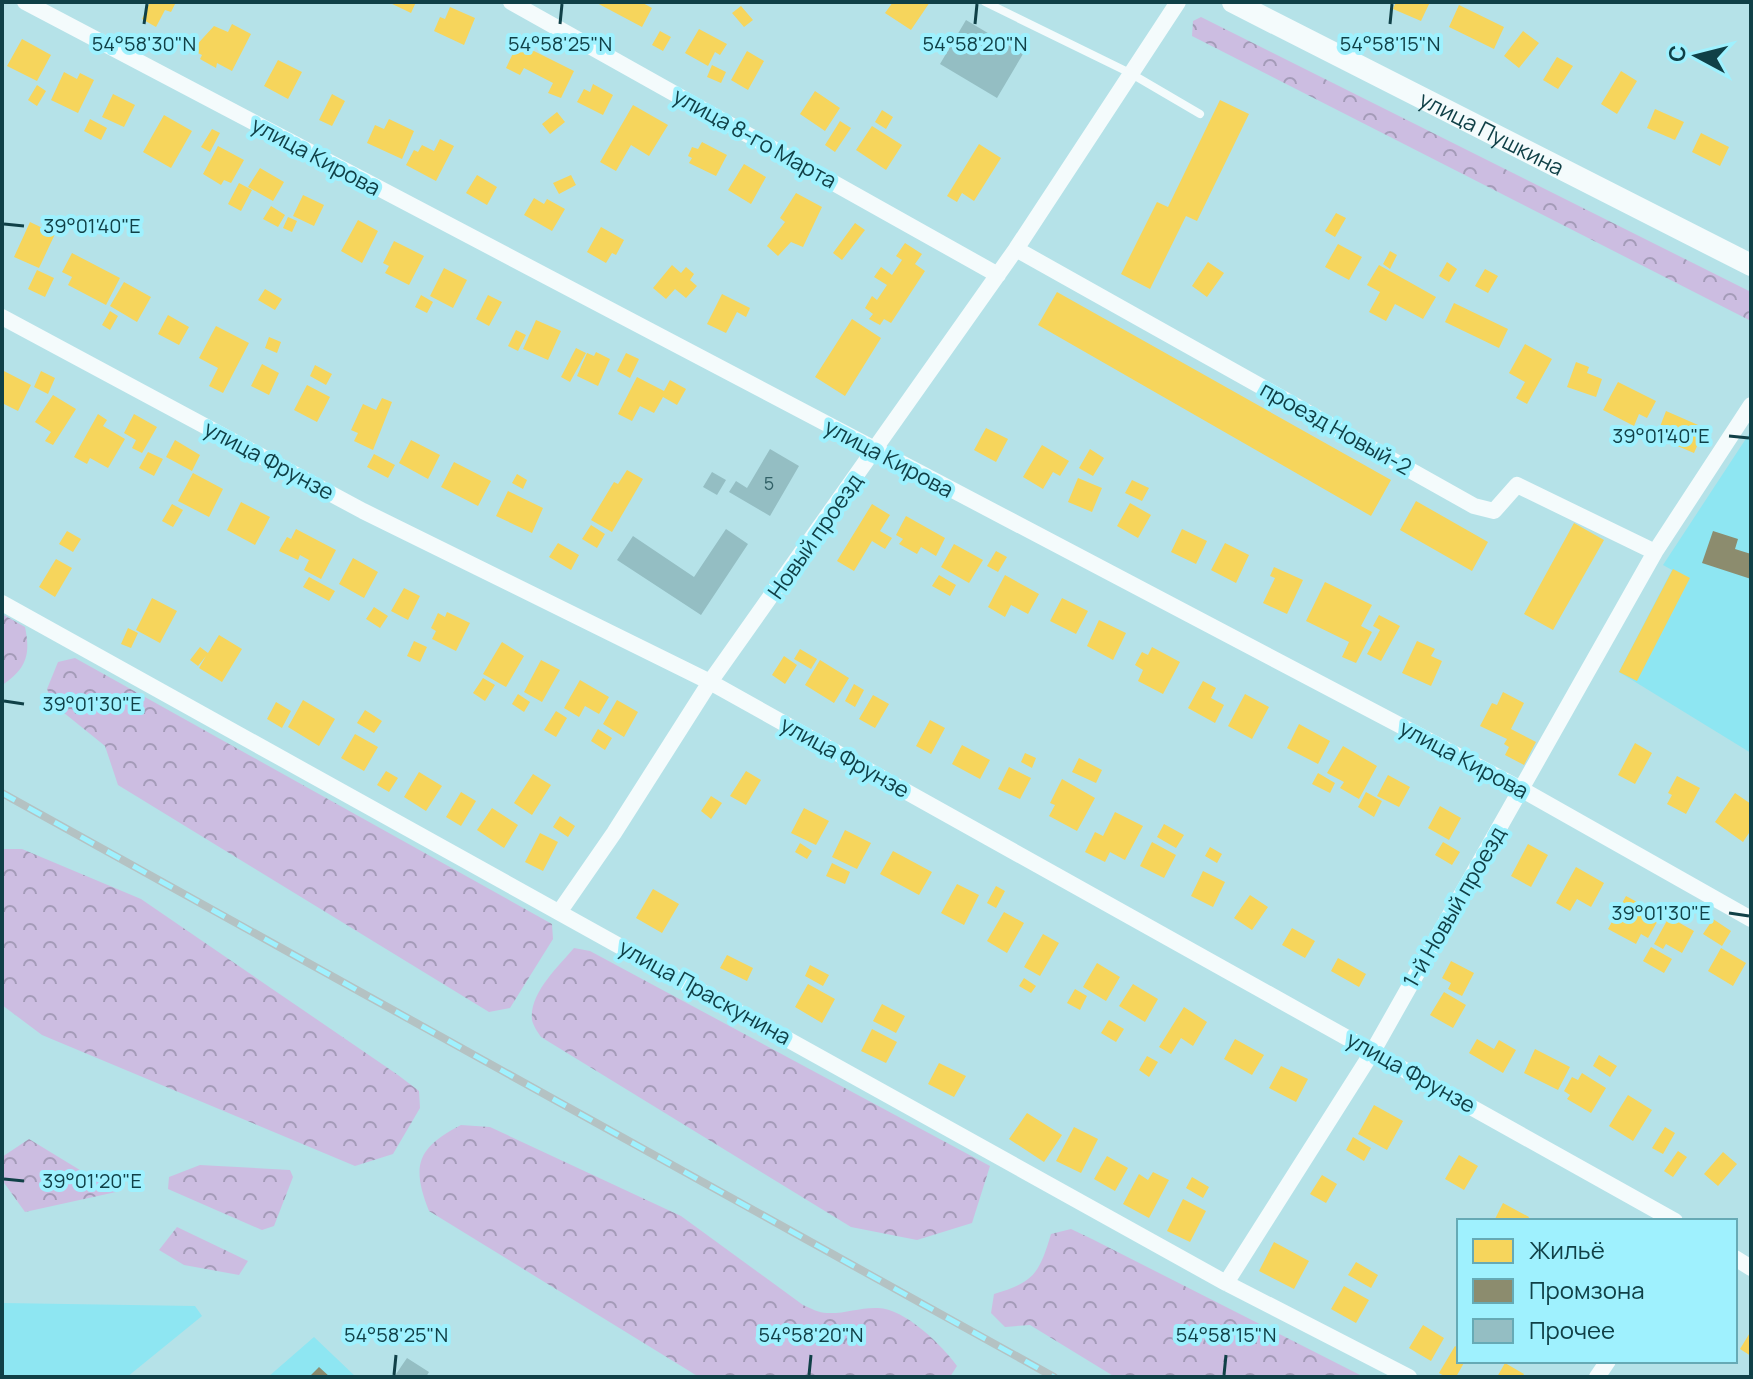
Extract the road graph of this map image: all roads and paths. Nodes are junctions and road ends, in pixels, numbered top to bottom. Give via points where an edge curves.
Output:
1 (25, 2) edge
2 (511, 2) edge
3 (985, 2) edge
4 (1178, 2) edge
5 (1233, 2) edge
6 (1130, 73) junction
7 (1200, 114) dead end
8 (1016, 249) junction
9 (1751, 265) edge
10 (998, 275) junction
11 (2, 317) edge
12 (1751, 405) edge
13 (875, 451) junction
14 (1661, 555) junction
15 (2, 603) edge
16 (710, 682) junction
17 (1521, 789) junction
18 (560, 911) junction
19 (1751, 919) edge
20 (1373, 1051) junction
21 (1671, 1219) edge
22 (1226, 1283) junction
23 (1409, 1377) edge

1 - 13 street, улица Кирова
2 - 10 street, улица 8-го Марта
3 - 6 lane
4 - 6 street, Новый проезд
5 - 9 main road, улица Пушкина
6 - 7 lane
6 - 8 street, Новый проезд
8 - 10 street, Новый проезд
8 - 14 street, проезд Новый-2 via 1474,506 1494,511 1517,485
10 - 13 street, Новый проезд
11 - 16 street, улица Фрунзе via 363,511
12 - 14 street, 1-й Новый проезд
13 - 16 street, Новый проезд
13 - 17 street, улица Кирова
14 - 17 street, 1-й Новый проезд
15 - 18 street, улица Праскунина
16 - 18 street, Новый проезд
16 - 20 street, улица Фрунзе
17 - 19 street, улица Кирова
17 - 20 street, 1-й Новый проезд
18 - 22 street, улица Праскунина
20 - 21 street, улица Фрунзе
20 - 22 street, 1-й Новый проезд
22 - 23 street, улица Праскунина

